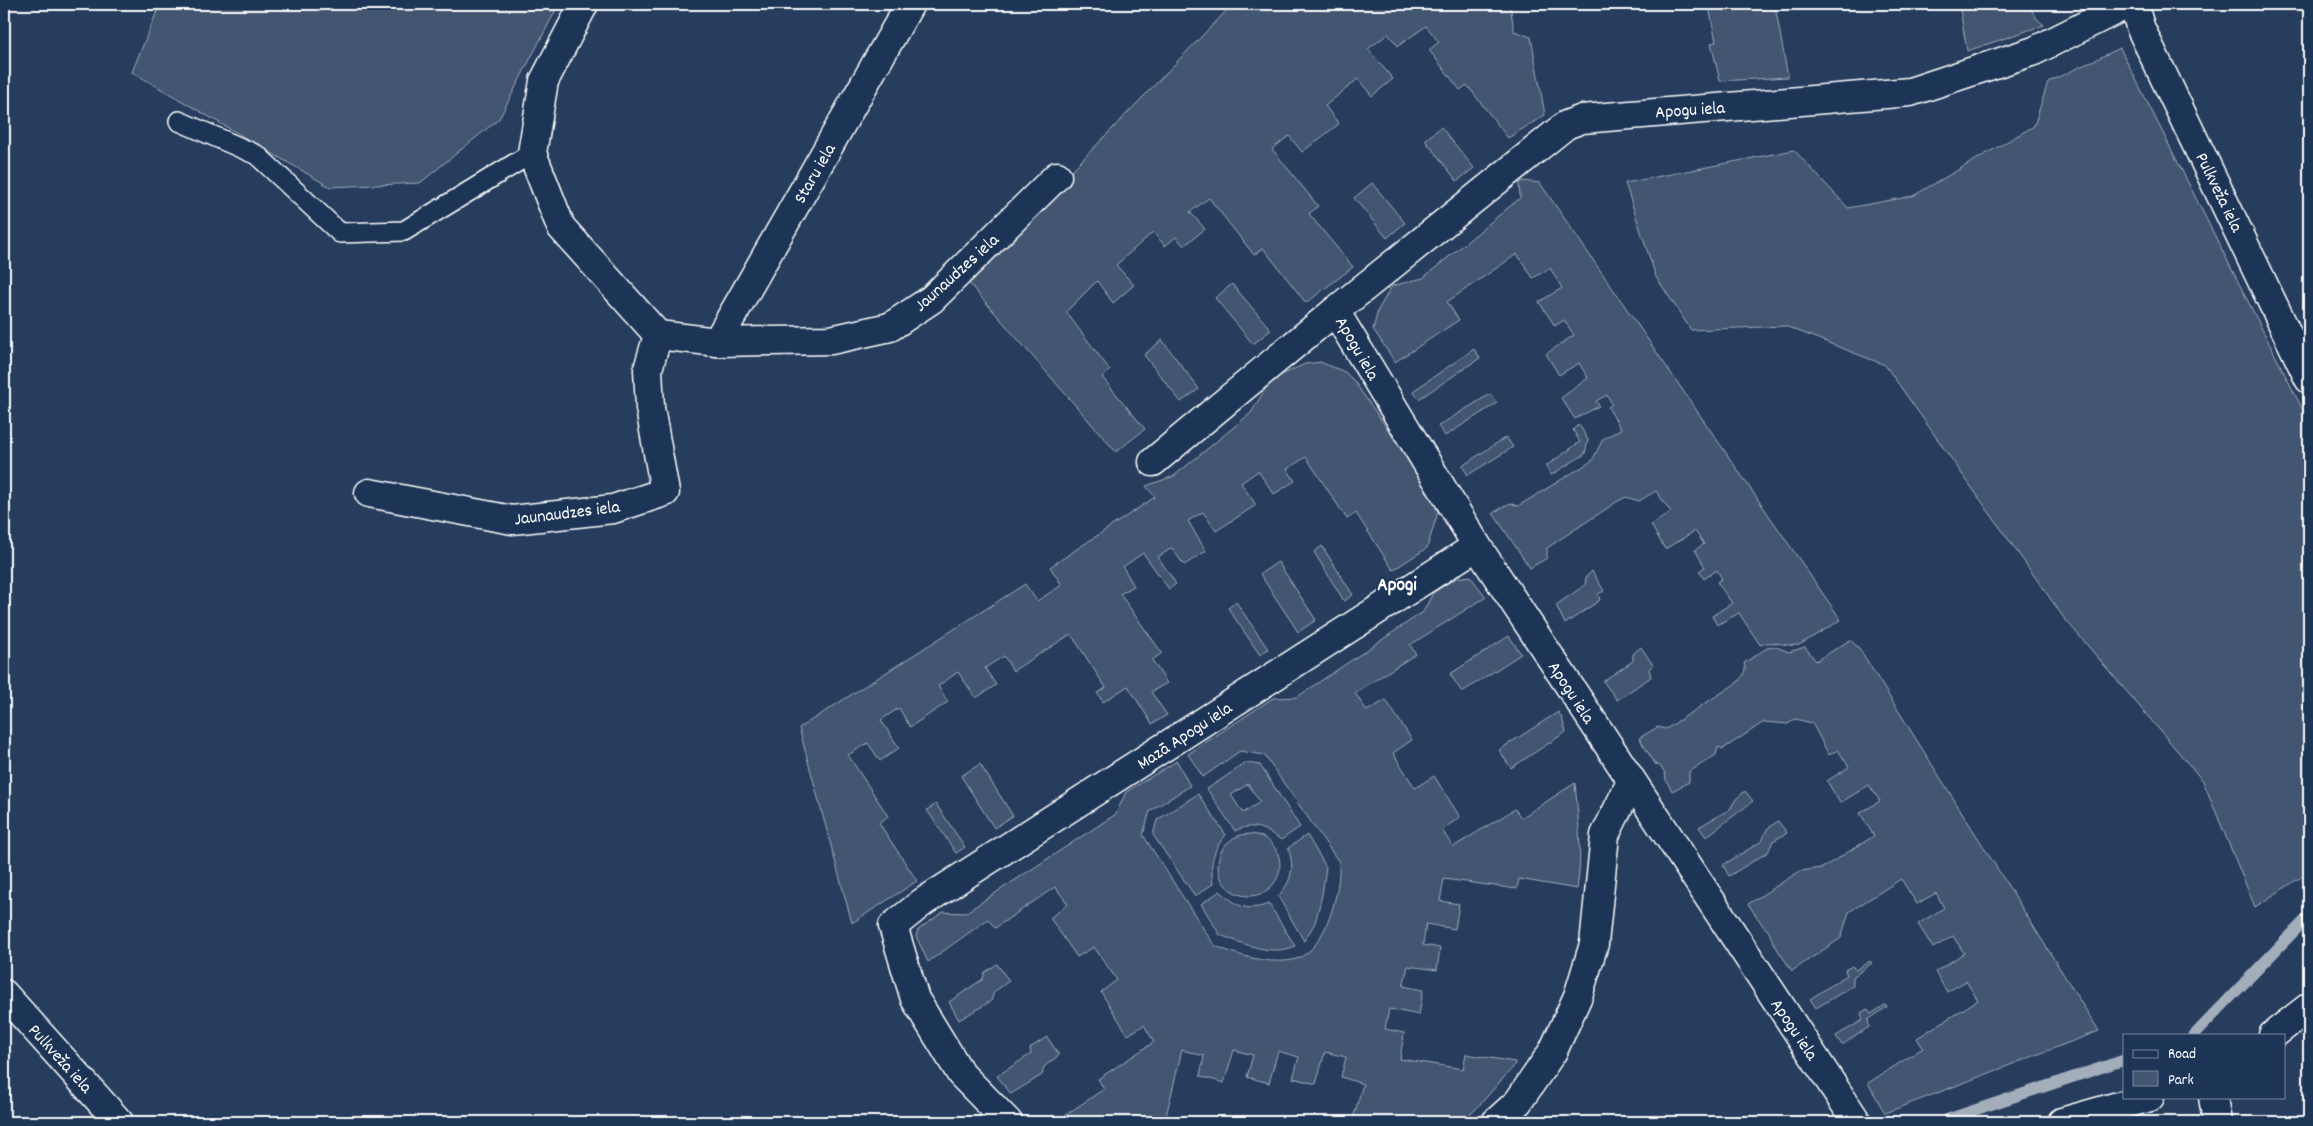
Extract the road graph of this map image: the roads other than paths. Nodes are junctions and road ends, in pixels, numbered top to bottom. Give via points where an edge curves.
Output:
1 (584, 4) edge
2 (910, 4) edge
3 (2128, 4) edge
4 (2132, 4) edge
5 (178, 121) dead end
6 (532, 153) junction
7 (1058, 176) dead end
8 (1335, 311) junction
9 (658, 335) junction
10 (717, 342) junction
11 (2309, 379) edge
12 (1153, 462) dead end
13 (369, 493) dead end
14 (1477, 546) junction
15 (1631, 782) junction
16 (4, 994) edge
17 (2309, 1007) edge
18 (2274, 1034) edge
19 (2146, 1098) edge
20 (2213, 1098) edge
21 (119, 1122) edge
22 (1008, 1122) edge
23 (1496, 1122) edge
24 (1857, 1122) edge
25 (2062, 1122) edge
26 (2217, 1122) edge

1 - 6 street via 544,80
2 - 10 street, Staru iela
3 - 8 street, Apogu iela via 2034,51 1910,92 1582,118 1566,125
4 - 11 street, Pulkveža iela
5 - 6 lane via 257,155 340,233 404,230
6 - 9 street via 561,227
7 - 10 street, Jaunaudzes iela via 932,299 890,327 831,340
8 - 12 street
8 - 14 street, Apogu iela
9 - 10 street, Jaunaudzes iela
9 - 13 street, Jaunaudzes iela via 648,369 650,408 665,492 613,509 512,520
14 - 15 street, Apogu iela
14 - 22 street, Mazā Apogu iela via 923,902 893,926 916,999 960,1074
15 - 23 street via 1605,834 1594,944 1578,996 1553,1051 1518,1102
15 - 24 street, Apogu iela
16 - 21 street, Pulkveža iela
17 - 18 street
19 - 25 street
20 - 26 street

